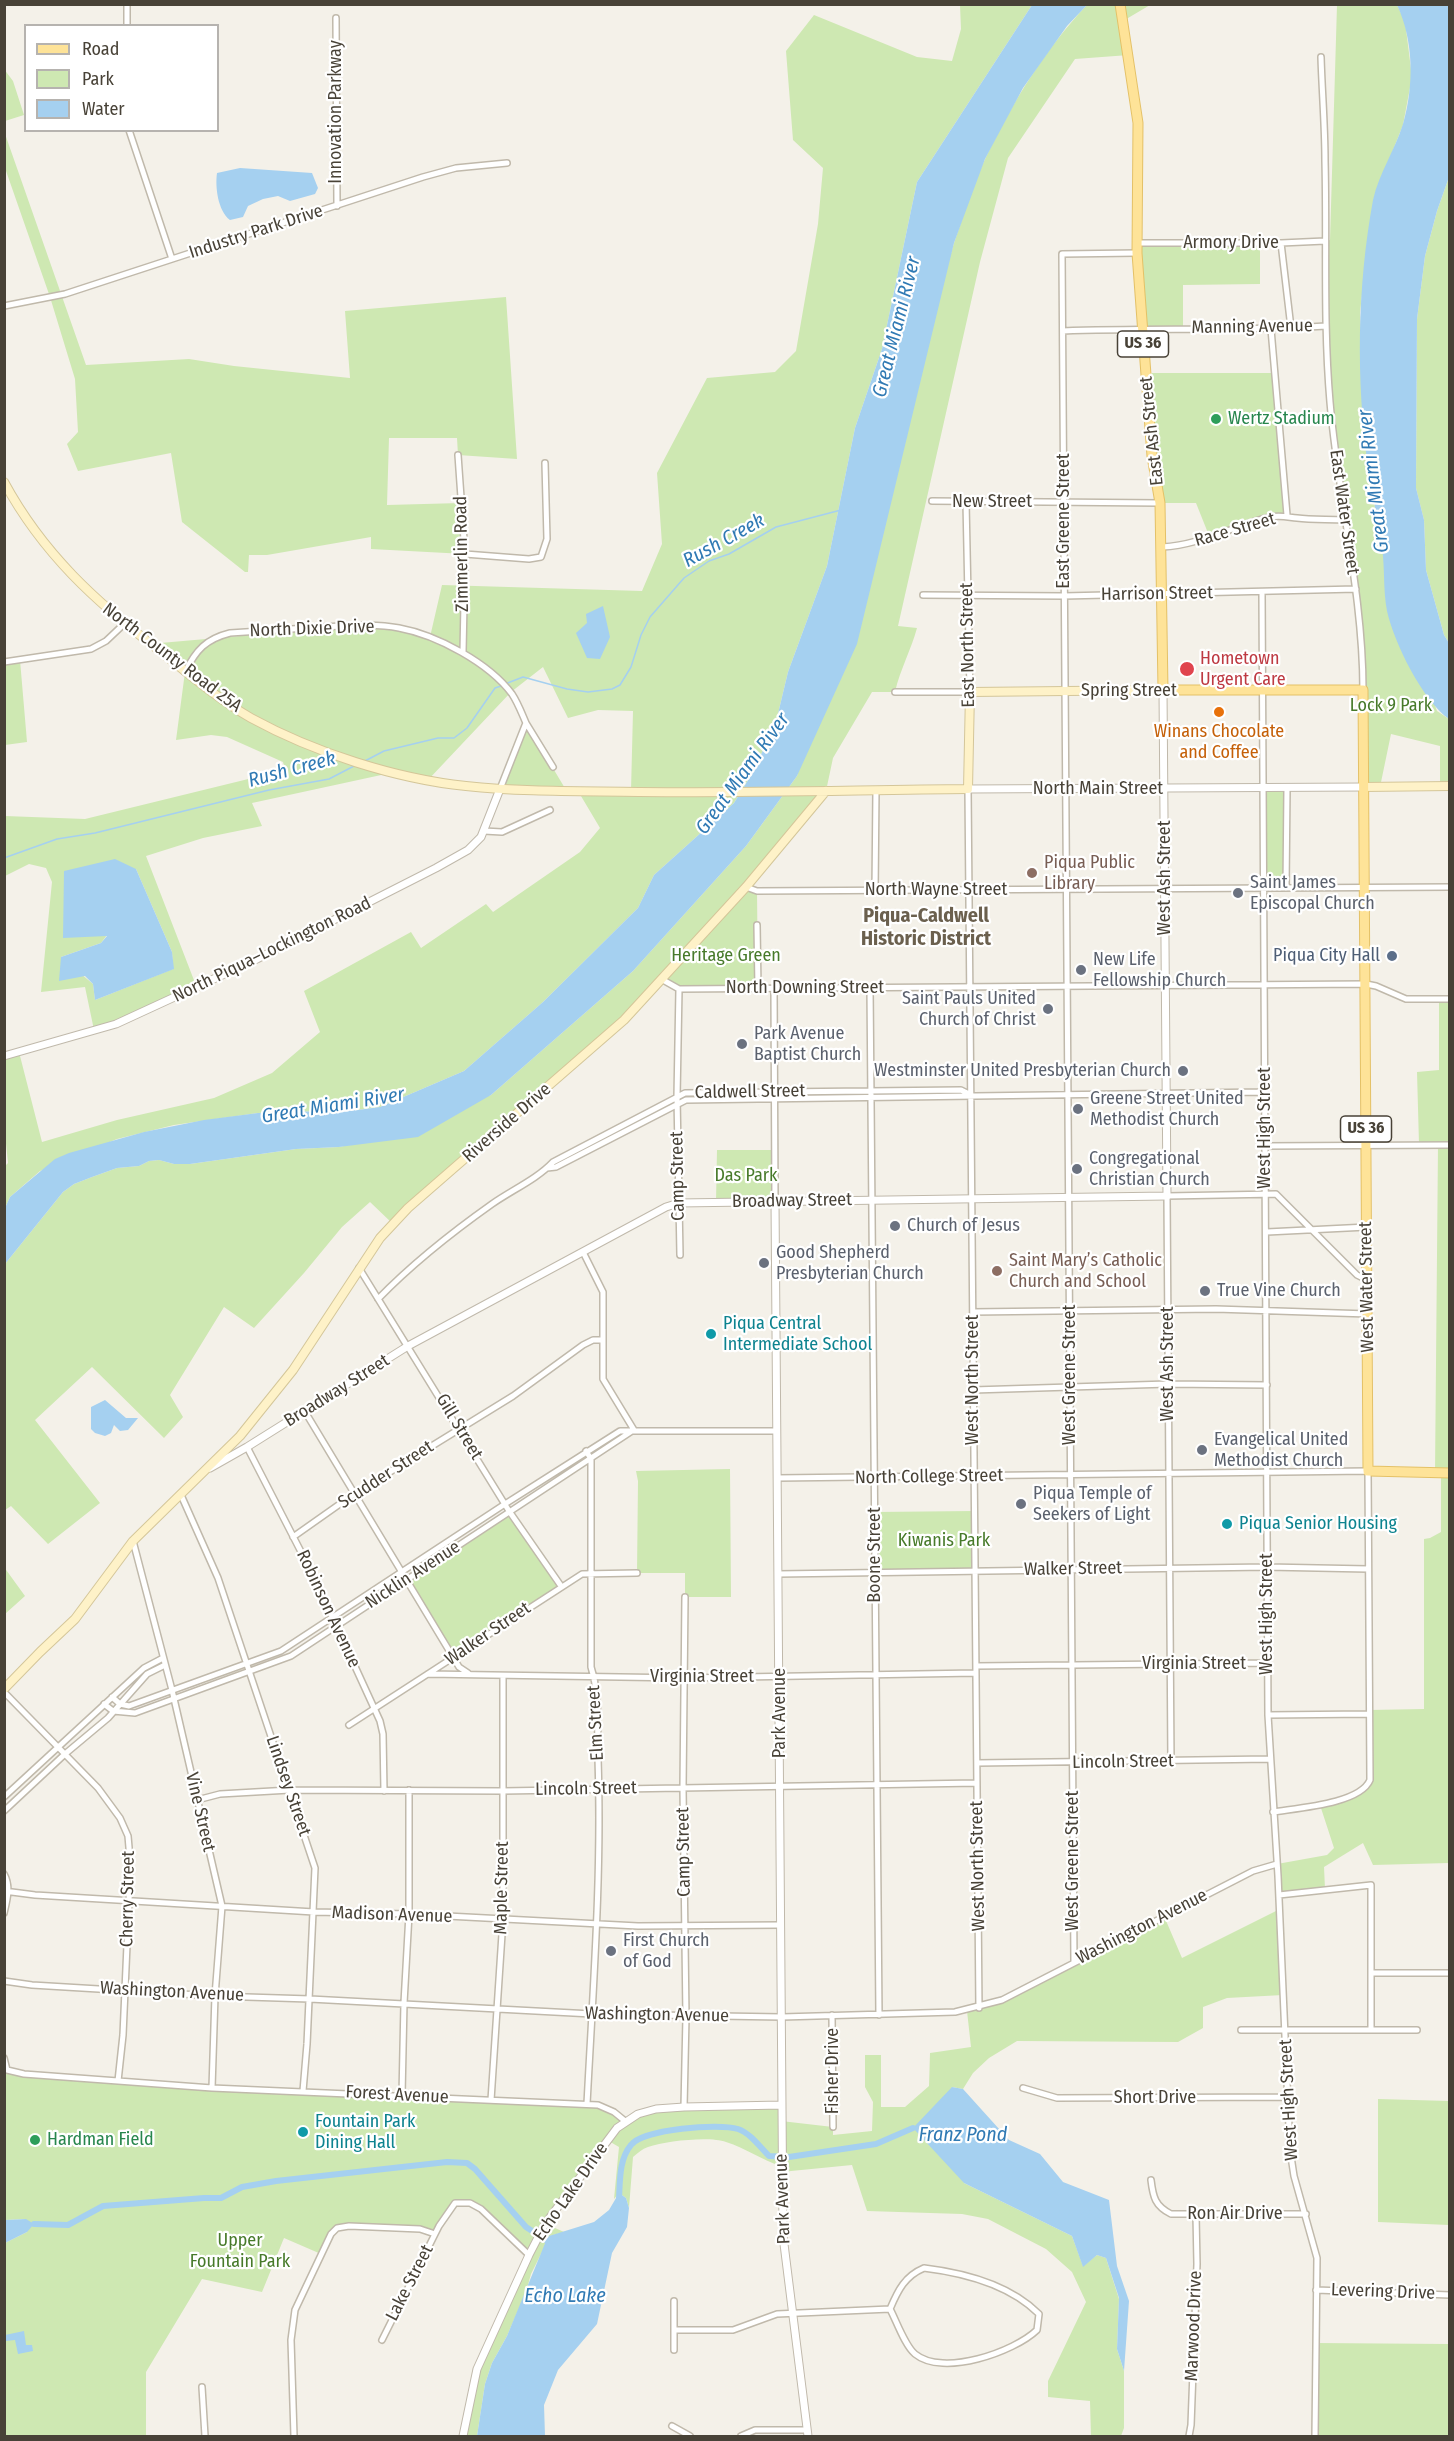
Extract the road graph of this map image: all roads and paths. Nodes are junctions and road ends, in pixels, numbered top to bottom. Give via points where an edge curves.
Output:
1 (128, 4) edge
2 (1121, 6) edge
3 (336, 18) dead end
4 (127, 24) edge
5 (1320, 57) dead end
6 (130, 132) edge
7 (507, 163) dead end
8 (337, 206) junction
9 (1325, 241) junction
10 (1137, 243) junction
11 (1281, 243) junction
12 (1137, 254) junction
13 (172, 259) junction
14 (4, 306) edge
15 (1326, 326) junction
16 (1142, 328) junction
17 (1291, 328) junction
18 (1271, 329) junction
19 (1062, 331) junction
20 (458, 455) dead end
21 (545, 464) dead end
22 (4, 482) edge
23 (932, 501) dead end
24 (966, 502) junction
25 (1064, 502) junction
26 (1160, 503) junction
27 (1287, 515) junction
28 (1344, 520) junction
29 (1162, 546) junction
30 (465, 554) junction
31 (1356, 589) junction
32 (1262, 592) junction
33 (1161, 593) junction
34 (923, 596) dead end
35 (968, 596) junction
36 (1064, 596) junction
37 (124, 624) junction
38 (463, 652) junction
39 (4, 662) edge
40 (185, 672) junction
41 (1163, 690) junction
42 (1262, 690) junction
43 (1363, 690) junction
44 (1065, 691) junction
45 (895, 692) dead end
46 (970, 692) junction
47 (526, 723) junction
48 (554, 767) dead end
49 (1449, 786) edge
50 (1364, 787) junction
51 (1164, 788) junction
52 (1262, 788) junction
53 (1287, 788) junction
54 (500, 789) junction
55 (968, 789) junction
56 (1066, 789) junction
57 (876, 790) junction
58 (826, 791) junction
59 (746, 792) joint
60 (550, 810) dead end
61 (484, 831) junction
62 (746, 887) junction
63 (1449, 887) edge
64 (1165, 888) junction
65 (1263, 888) junction
66 (1286, 888) junction
67 (1366, 888) junction
68 (1066, 890) junction
69 (875, 891) junction
70 (969, 891) junction
71 (757, 925) dead end
72 (663, 980) junction
73 (1366, 984) junction
74 (1264, 985) junction
75 (1067, 986) junction
76 (1165, 986) junction
77 (870, 987) junction
78 (970, 987) junction
79 (758, 988) junction
80 (774, 988) junction
81 (679, 989) junction
82 (1449, 999) edge
83 (4, 1056) edge
84 (776, 1091) junction
85 (871, 1091) junction
86 (1264, 1092) junction
87 (1166, 1093) junction
88 (971, 1095) junction
89 (1068, 1095) junction
90 (677, 1097) junction
91 (871, 1098) junction
92 (776, 1099) junction
93 (677, 1105) junction
94 (642, 1120) junction
95 (1366, 1145) junction
96 (1449, 1145) edge
97 (1265, 1146) junction
98 (1265, 1195) junction
99 (1167, 1196) junction
100 (1068, 1198) junction
101 (972, 1199) junction
102 (872, 1200) junction
103 (775, 1201) junction
104 (679, 1203) junction
105 (1366, 1227) junction
106 (1314, 1230) junction
107 (1267, 1232) junction
108 (582, 1252) junction
109 (680, 1255) dead end
110 (359, 1267) junction
111 (1367, 1280) junction
112 (378, 1299) junction
113 (1168, 1309) junction
114 (1069, 1310) junction
115 (973, 1312) junction
116 (1266, 1312) junction
117 (1368, 1314) junction
118 (602, 1340) junction
119 (408, 1346) junction
120 (1168, 1384) junction
121 (1267, 1385) junction
122 (1070, 1388) junction
123 (973, 1390) junction
124 (304, 1410) junction
125 (459, 1428) junction
126 (634, 1430) junction
127 (777, 1431) junction
128 (240, 1436) junction
129 (247, 1448) junction
130 (586, 1452) junction
131 (591, 1459) junction
132 (206, 1470) junction
133 (1368, 1471) junction
134 (1267, 1472) junction
135 (1169, 1473) junction
136 (1445, 1473) edge
137 (1070, 1474) junction
138 (974, 1476) junction
139 (874, 1477) junction
140 (777, 1478) junction
141 (354, 1494) junction
142 (181, 1496) junction
143 (505, 1504) junction
144 (509, 1511) junction
145 (293, 1537) junction
146 (133, 1541) junction
147 (1267, 1566) junction
148 (1170, 1568) junction
149 (1368, 1569) junction
150 (1071, 1570) junction
151 (975, 1571) junction
152 (401, 1572) junction
153 (591, 1573) junction
154 (637, 1573) dead end
155 (875, 1573) junction
156 (778, 1574) junction
157 (406, 1581) junction
158 (561, 1586) junction
159 (685, 1597) dead end
160 (333, 1617) junction
161 (336, 1625) junction
162 (454, 1657) junction
163 (163, 1658) junction
164 (1268, 1663) junction
165 (1170, 1664) junction
166 (165, 1665) junction
167 (246, 1665) junction
168 (1072, 1665) junction
169 (976, 1666) junction
170 (248, 1672) junction
171 (976, 1673) junction
172 (428, 1674) junction
173 (470, 1674) junction
174 (876, 1674) junction
175 (594, 1675) junction
176 (502, 1676) junction
177 (779, 1677) junction
178 (684, 1678) junction
179 (4, 1690) edge
180 (172, 1690) junction
181 (112, 1697) junction
182 (174, 1699) junction
183 (104, 1704) junction
184 (120, 1704) junction
185 (375, 1709) junction
186 (113, 1711) junction
187 (1268, 1714) junction
188 (1369, 1714) junction
189 (348, 1725) dead end
190 (57, 1747) junction
191 (64, 1754) junction
192 (1270, 1759) junction
193 (1171, 1761) junction
194 (977, 1763) junction
195 (1072, 1763) junction
196 (977, 1783) junction
197 (877, 1784) junction
198 (780, 1786) junction
199 (599, 1788) junction
200 (682, 1788) junction
201 (290, 1790) junction
202 (409, 1790) junction
203 (384, 1791) junction
204 (503, 1791) junction
205 (4, 1797) edge
206 (197, 1800) junction
207 (4, 1811) edge
208 (1273, 1812) junction
209 (1277, 1864) junction
210 (4, 1874) edge
211 (6, 1891) edge
212 (1279, 1895) junction
213 (129, 1900) junction
214 (222, 1906) junction
215 (314, 1912) junction
216 (4, 1913) edge
217 (409, 1914) junction
218 (502, 1919) junction
219 (595, 1924) junction
220 (780, 1925) junction
221 (685, 1926) junction
222 (1074, 1962) junction
223 (1371, 1973) junction
224 (1449, 1973) edge
225 (4, 1981) edge
226 (126, 1989) junction
227 (215, 1996) junction
228 (310, 1999) junction
229 (404, 2003) junction
230 (498, 2008) junction
231 (979, 2008) junction
232 (592, 2014) junction
233 (832, 2015) junction
234 (879, 2015) junction
235 (686, 2017) junction
236 (782, 2017) junction
237 (1285, 2029) junction
238 (1241, 2030) dead end
239 (1371, 2030) junction
240 (1417, 2030) dead end
241 (4, 2058) edge
242 (118, 2081) junction
243 (212, 2088) junction
244 (1023, 2088) dead end
245 (303, 2091) junction
246 (402, 2095) junction
247 (1288, 2097) junction
248 (491, 2100) junction
249 (587, 2104) junction
250 (781, 2105) junction
251 (684, 2107) junction
252 (625, 2121) junction
253 (833, 2127) dead end
254 (1152, 2180) dead end
255 (1306, 2214) junction
256 (1196, 2215) junction
257 (435, 2234) junction
258 (529, 2255) junction
259 (1316, 2290) junction
260 (1449, 2295) edge
261 (674, 2301) dead end
262 (890, 2308) junction
263 (794, 2312) junction
264 (675, 2330) junction
265 (382, 2340) dead end
266 (674, 2350) dead end
267 (202, 2387) dead end
268 (672, 2426) dead end
269 (808, 2433) edge
270 (205, 2436) edge
271 (294, 2436) edge
272 (463, 2436) edge
273 (690, 2436) edge
274 (741, 2436) edge
275 (1189, 2436) edge
276 (1316, 2436) edge

1 - 4 street
2 - 10 main road, East Ash Street / US 36 via 1138,123
3 - 8 street, Innovation Parkway
5 - 9 street, East Water Street
6 - 13 street
7 - 8 street, Industry Park Drive via 456,168
8 - 13 street, Industry Park Drive
9 - 11 street, Armory Drive
9 - 15 street, East Water Street
10 - 11 street, Armory Drive
10 - 12 main road, East Ash Street / US 36
11 - 17 street
12 - 16 main road, East Ash Street / US 36
12 - 19 street, East Greene Street via 1062,254
13 - 14 street, Industry Park Drive via 65,294
15 - 17 street, Manning Avenue
15 - 28 street, East Water Street via 1330,402
16 - 18 street, Manning Avenue
16 - 19 street, Manning Avenue
16 - 26 main road, East Ash Street / US 36 via 1152,456
17 - 18 street, Manning Avenue
18 - 27 street
19 - 25 street, East Greene Street
20 - 30 street, Zimmerlin Road
21 - 30 street via 547,539 541,557
22 - 37 main road, North County Road 25A via 23,515 62,566
23 - 24 street, New Street
24 - 25 street, New Street
24 - 35 street, East North Street
25 - 26 street, New Street
25 - 36 street, East Greene Street
26 - 29 main road, East Ash Street / US 36
27 - 28 street, Race Street
27 - 29 street, Race Street via 1178,546
28 - 31 street, East Water Street
29 - 33 main road, East Ash Street / US 36
30 - 38 street, Zimmerlin Road
31 - 32 street, Harrison Street
31 - 43 street, East Water Street
32 - 33 street, Harrison Street
32 - 42 street, West High Street
33 - 36 street, Harrison Street
33 - 41 main road, East Ash Street / US 36
34 - 35 street, Harrison Street
35 - 36 street, Harrison Street
35 - 46 street, East North Street
36 - 44 street, East Greene Street
37 - 39 street via 91,649
37 - 40 main road, North County Road 25A
38 - 40 street, North Dixie Drive via 430,637 387,627 237,632 214,637 192,658
38 - 47 street, North Dixie Drive via 511,692
40 - 54 main road, North County Road 25A via 252,718 344,757 394,772
41 - 42 main road, Spring Street
41 - 44 main road, Spring Street
41 - 51 street, East Ash Street
42 - 43 main road, Spring Street
42 - 52 street, West High Street
43 - 50 main road, East Water Street / US 36
44 - 46 main road, Spring Street
44 - 56 street, East Greene Street
45 - 46 street, Spring Street
46 - 55 main road, East North Street
47 - 48 street, North Dixie Drive
47 - 54 street
49 - 50 main road, North Main Street
50 - 53 street, North Main Street
50 - 67 main road, West Water Street / US 36
51 - 52 street, North Main Street
51 - 56 street, North Main Street
51 - 64 street, West Ash Street
52 - 53 street, North Main Street
52 - 65 street, West High Street
53 - 66 street
54 - 59 main road, North County Road 25A
54 - 61 street, North Piqua–Lockington Road
55 - 56 street, North Main Street
55 - 57 main road, North Main Street
55 - 70 street, West North Street
56 - 68 street, West Greene Street
57 - 58 main road, North Main Street
57 - 69 street
58 - 59 main road, North Main Street
58 - 62 main road, Riverside Drive
60 - 61 street via 502,832
61 - 83 street, North Piqua–Lockington Road via 468,850 436,868 187,993 116,1024
62 - 69 street, North Wayne Street via 757,891
62 - 72 main road, Riverside Drive
63 - 67 street, North Wayne Street
64 - 65 street, North Wayne Street
64 - 68 street, North Wayne Street
64 - 76 street, West Ash Street
65 - 66 street, North Wayne Street
65 - 74 street, West High Street
66 - 67 street, North Wayne Street
67 - 73 main road, West Water Street / US 36
68 - 70 street, North Wayne Street
68 - 75 street, West Greene Street
69 - 70 street, North Wayne Street
70 - 78 street, West North Street
71 - 79 street
72 - 81 street
72 - 110 main road, Riverside Drive via 624,1020 408,1208
73 - 74 street, North Downing Street
73 - 82 street, North Downing Street via 1406,999
73 - 95 main road, West Water Street / US 36
74 - 76 street, North Downing Street
74 - 86 street, West High Street
75 - 76 street, North Downing Street
75 - 78 street, North Downing Street
75 - 89 street, West Greene Street
76 - 87 street, West Ash Street
77 - 78 street, North Downing Street
77 - 80 street, North Downing Street
77 - 85 street, Boone Street
78 - 88 street, West North Street
79 - 80 street, North Downing Street
79 - 81 street, North Downing Street
80 - 84 street, Park Avenue
81 - 90 street, Camp Street
84 - 85 street, Caldwell Street
84 - 90 street, Caldwell Street via 685,1093
84 - 92 street, Park Avenue
85 - 88 street, Caldwell Street via 961,1090
85 - 91 street, Boone Street
86 - 87 street, Caldwell Street
86 - 97 street, West High Street
87 - 89 street, Caldwell Street
87 - 99 street, West Ash Street
88 - 89 street, Caldwell Street
88 - 91 street, Caldwell Street
88 - 101 street, West North Street
89 - 100 street, West Greene Street
90 - 93 street, Camp Street
90 - 94 street, Caldwell Street
91 - 92 street, Caldwell Street
91 - 102 street, Boone Street
92 - 93 street, Caldwell Street via 686,1100
92 - 103 street, Park Avenue
93 - 94 street, Caldwell Street
93 - 104 street, Camp Street
94 - 112 street, Caldwell Street via 554,1162 517,1186 411,1264
95 - 96 street
95 - 97 street
95 - 105 main road, West Water Street / US 36
97 - 98 street, West High Street
98 - 99 street, Broadway Street
98 - 106 street, Broadway Street via 1276,1194
98 - 107 street, West High Street
99 - 100 street, Broadway Street
99 - 113 street, West Ash Street
100 - 101 street, Broadway Street
100 - 114 street, West Greene Street
101 - 102 street, Broadway Street
101 - 115 street, West North Street
102 - 103 street, Broadway Street
102 - 139 street, Boone Street
103 - 104 street, Broadway Street
103 - 127 street, Park Avenue
104 - 108 street, Broadway Street
104 - 109 street, Camp Street
105 - 106 street
105 - 111 main road, West Water Street / US 36
106 - 107 street
106 - 111 street, Broadway Street via 1356,1275
107 - 116 street, West High Street
108 - 118 street via 603,1292
108 - 119 street, Broadway Street
110 - 112 street, Gill Street
110 - 128 main road, Riverside Drive via 293,1370
111 - 117 main road, West Water Street / US 36
112 - 119 street, Gill Street
113 - 114 street
113 - 116 street
113 - 120 street, West Ash Street
114 - 115 street
114 - 122 street, West Greene Street
115 - 123 street, West North Street
116 - 117 street
116 - 121 street, West High Street
117 - 133 main road, West Water Street / US 36
118 - 125 street, Scudder Street via 583,1345 513,1396
118 - 126 street via 603,1380
119 - 124 street, Broadway Street
119 - 125 street, Gill Street
120 - 121 street
120 - 122 street
120 - 135 street, West Ash Street
121 - 134 street, West High Street
122 - 123 street
122 - 137 street, West Greene Street
123 - 138 street, West North Street
124 - 129 street, Broadway Street
124 - 141 street
125 - 141 street, Scudder Street
125 - 143 street, Gill Street
126 - 127 street, Nicklin Avenue
126 - 130 street, Nicklin Avenue via 620,1431
126 - 131 street, Nicklin Avenue
127 - 140 street, Park Avenue
128 - 129 street, Robinson Avenue
128 - 132 main road, Riverside Drive
129 - 132 street, Broadway Street
129 - 145 street, Robinson Avenue
130 - 131 street
130 - 143 street, Nicklin Avenue
131 - 144 street, Nicklin Avenue
131 - 153 street, Elm Street
132 - 142 main road
133 - 134 street, North College Street
133 - 136 main road, North College Street
133 - 149 street, West Water Street
134 - 135 street, North College Street
134 - 147 street, West High Street
135 - 137 street, North College Street
135 - 148 street, West Ash Street
137 - 138 street, North College Street
137 - 150 street, West Greene Street
138 - 139 street, North College Street
138 - 151 street, West North Street
139 - 140 street, North College Street
139 - 155 street, Boone Street
140 - 156 street, Park Avenue
141 - 145 street, Scudder Street
141 - 152 street
142 - 146 main road
142 - 167 street, Lindsey Street via 218,1578
143 - 144 street, Gill Street
143 - 152 street, Nicklin Avenue
144 - 157 street, Nicklin Avenue
144 - 158 street, Gill Street
145 - 160 street, Robinson Avenue
146 - 163 street, Vine Street
146 - 179 main road via 75,1618
147 - 148 street, Walker Street
147 - 149 street, Walker Street
147 - 164 street, West High Street
148 - 150 street, Walker Street
148 - 165 street, West Ash Street
149 - 188 street, West Water Street
150 - 151 street, Walker Street
150 - 168 street, West Greene Street
151 - 155 street, Walker Street
151 - 169 street, West North Street
152 - 157 street
152 - 160 street, Nicklin Avenue
153 - 154 street, Walker Street
153 - 158 street, Walker Street
153 - 175 street, Elm Street
155 - 156 street, Walker Street
155 - 174 street, Boone Street
156 - 177 street, Park Avenue
157 - 161 street, Nicklin Avenue
157 - 162 street
158 - 162 street, Walker Street
159 - 178 street, Camp Street
160 - 161 street, Robinson Avenue
160 - 167 street, Nicklin Avenue via 281,1651
161 - 170 street, Nicklin Avenue via 291,1656
161 - 185 street, Robinson Avenue
162 - 172 street, Walker Street
162 - 173 street via 463,1671
163 - 166 street, Vine Street
163 - 181 street via 144,1668
164 - 165 street, Virginia Street
164 - 187 street, West High Street
165 - 168 street, Virginia Street
165 - 193 street, West Ash Street
166 - 180 street, Vine Street
166 - 184 street via 147,1674
167 - 170 street, Lindsey Street
167 - 180 street, Nicklin Avenue
168 - 169 street, Virginia Street
168 - 195 street, West Greene Street
169 - 171 street, West North Street
170 - 182 street, Nicklin Avenue
170 - 201 street, Lindsey Street
171 - 174 street, Virginia Street
171 - 194 street, West North Street
172 - 173 street, Virginia Street
172 - 185 street, Walker Street
173 - 176 street, Virginia Street
174 - 177 street, Virginia Street
174 - 197 street, Boone Street
175 - 176 street, Virginia Street
175 - 178 street, Virginia Street
175 - 199 street, Elm Street
176 - 204 street, Maple Street
177 - 178 street, Virginia Street
177 - 198 street, Park Avenue
178 - 200 street, Camp Street
179 - 190 street, Cherry Street
180 - 182 street, Vine Street
180 - 184 street, Nicklin Avenue via 129,1706
181 - 183 street
181 - 184 street
182 - 186 street, Nicklin Avenue via 135,1713
182 - 206 street, Vine Street
183 - 186 street
183 - 190 street
184 - 186 street
185 - 189 street, Walker Street
185 - 203 street, Robinson Avenue via 383,1734
186 - 191 street
187 - 188 street
187 - 192 street, West High Street
188 - 208 street, West Water Street via 1367,1786 1356,1794 1320,1805
190 - 191 street, Cherry Street
190 - 205 street
191 - 207 street
191 - 213 street, Cherry Street via 98,1788 120,1818 128,1836
192 - 193 street, Lincoln Street
192 - 208 street, West High Street
193 - 195 street, Lincoln Street
194 - 195 street, Lincoln Street
194 - 196 street, West North Street
195 - 222 street, West Greene Street
196 - 197 street, Lincoln Street
196 - 231 street, West North Street
197 - 198 street, Lincoln Street
197 - 234 street, Boone Street
198 - 200 street, Lincoln Street
198 - 220 street, Park Avenue
199 - 200 street, Lincoln Street
199 - 204 street, Lincoln Street
199 - 219 street, Elm Street
200 - 221 street, Camp Street
201 - 203 street, Lincoln Street
201 - 206 street, Lincoln Street via 220,1794
201 - 215 street, Lindsey Street via 315,1868
202 - 203 street, Lincoln Street
202 - 204 street, Lincoln Street
202 - 217 street
204 - 218 street, Maple Street
206 - 214 street, Vine Street
208 - 209 street, West High Street
209 - 212 street, West High Street
209 - 222 street, Washington Avenue via 1253,1871
210 - 211 street via 8,1880
211 - 213 street, Madison Avenue
211 - 216 street
212 - 223 street via 1371,1885
212 - 237 street, West High Street
213 - 214 street, Madison Avenue
213 - 226 street, Cherry Street
214 - 215 street, Madison Avenue
214 - 227 street, Vine Street
215 - 217 street, Madison Avenue
215 - 228 street, Lindsey Street
217 - 218 street, Madison Avenue
217 - 229 street
218 - 219 street, Madison Avenue
218 - 230 street, Maple Street
219 - 221 street, Madison Avenue
219 - 232 street, Elm Street
220 - 221 street, Madison Avenue
220 - 236 street, Park Avenue
221 - 235 street, Camp Street
222 - 231 street, Washington Avenue
223 - 224 street
223 - 239 street
225 - 226 street, Washington Avenue
226 - 227 street, Washington Avenue
226 - 242 street, Cherry Street
227 - 228 street, Washington Avenue
227 - 243 street, Vine Street
228 - 229 street, Washington Avenue
228 - 245 street, Lindsey Street
229 - 230 street, Washington Avenue
229 - 246 street
230 - 232 street, Washington Avenue
230 - 248 street, Maple Street
231 - 234 street, Washington Avenue
232 - 235 street, Washington Avenue
232 - 249 street, Elm Street
233 - 234 street, Washington Avenue
233 - 236 street, Washington Avenue
233 - 253 street, Fisher Drive
235 - 236 street, Washington Avenue
235 - 251 street, Camp Street
236 - 250 street, Park Avenue
237 - 238 street
237 - 239 street
237 - 247 street, West High Street
239 - 240 street
241 - 242 street, Forest Avenue via 7,2070
242 - 243 street, Forest Avenue
243 - 245 street, Forest Avenue
244 - 247 street, Short Drive via 1057,2098
245 - 246 street, Forest Avenue
246 - 248 street, Forest Avenue
247 - 255 street, West High Street via 1293,2176
248 - 249 street, Forest Avenue
249 - 252 street, Forest Avenue via 605,2107
250 - 251 street
250 - 263 street, Park Avenue via 783,2236
251 - 252 street via 656,2109
252 - 258 street, Echo Lake Drive via 607,2139 545,2224
254 - 256 street, Ron Air Drive via 1153,2197 1160,2208 1171,2214
255 - 256 street, Ron Air Drive
255 - 259 street, West High Street via 1317,2258
256 - 275 street, Marwood Drive
257 - 258 street, Lake Street via 455,2203 470,2203
257 - 265 street, Lake Street
257 - 271 street via 420,2229 349,2226 337,2228 331,2234 295,2310 291,2340
258 - 272 street, Echo Lake Drive via 477,2369
259 - 260 street, Levering Drive
259 - 276 street, West High Street
261 - 264 street
262 - 262 street via 915,2354 953,2364 1026,2340 1037,2330 1039,2314 1026,2301 1004,2290 952,2271 924,2268 904,2282
262 - 263 street
263 - 264 street via 733,2330
263 - 269 street, Park Avenue
264 - 266 street
267 - 270 street
268 - 273 street
269 - 274 street via 756,2430

